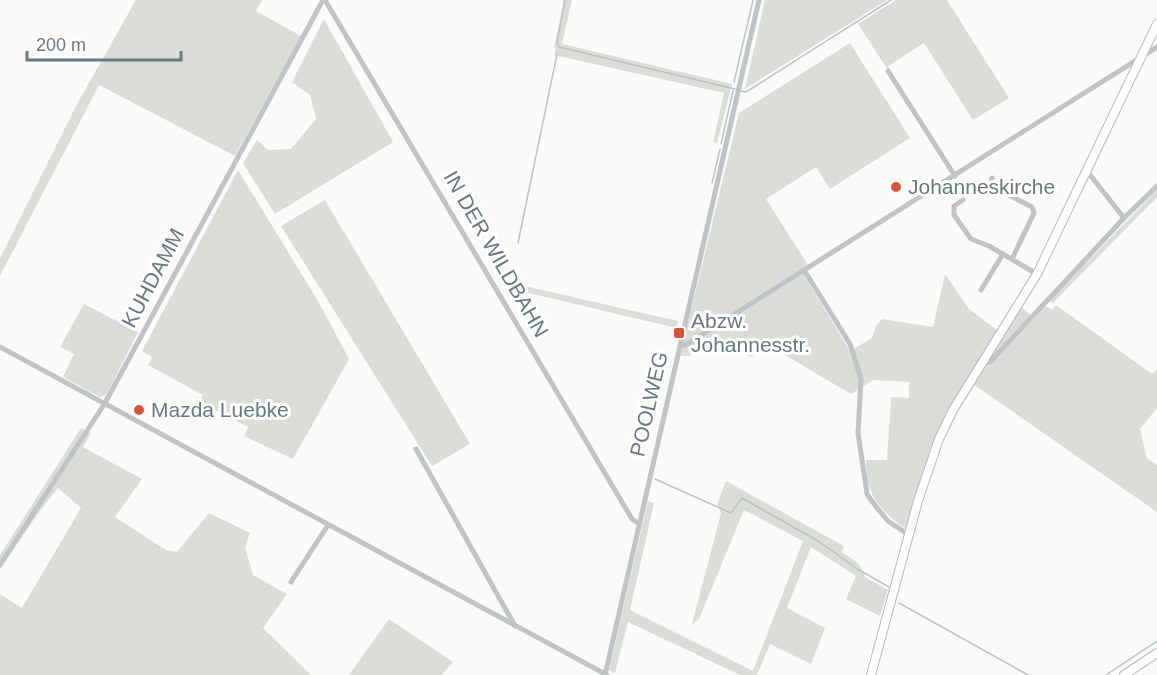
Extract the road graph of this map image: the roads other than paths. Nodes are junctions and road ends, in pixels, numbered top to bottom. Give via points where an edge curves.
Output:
1 (324, 0) edge
2 (759, 0) edge
3 (1157, 24) edge
4 (1157, 47) edge
5 (1142, 57) junction
6 (888, 70) dead end
7 (1087, 171) junction
8 (955, 176) junction
9 (992, 178) dead end
10 (1157, 186) edge
11 (963, 200) dead end
12 (1124, 218) junction
13 (1003, 254) junction
14 (1012, 259) junction
15 (804, 270) junction
16 (1037, 274) junction
17 (981, 290) dead end
18 (680, 346) junction
19 (0, 347) edge
20 (980, 366) junction
21 (105, 404) junction
22 (416, 449) dead end
23 (639, 524) junction
24 (328, 525) junction
25 (909, 535) junction
26 (0, 565) edge
27 (291, 582) dead end
28 (515, 626) junction
29 (1157, 653) edge
30 (606, 675) edge
31 (871, 675) edge
32 (1124, 675) edge

1 - 21 street, KUHDAMM
1 - 23 street, IN DER WILDBAHN via 632,519
2 - 18 street, POOLWEG
3 - 5 main road
4 - 5 street
5 - 7 main road
5 - 8 street
6 - 8 street
7 - 12 street
7 - 16 main road
8 - 15 street
9 - 14 street via 995,188 1032,207 1034,213
10 - 12 street
11 - 13 street via 954,206 954,215 970,238
12 - 20 street via 990,362
13 - 14 street
13 - 17 street
14 - 16 street
15 - 18 street
15 - 25 street via 850,344 861,379 858,433 867,494 888,521
16 - 20 main road
18 - 23 street, POOLWEG
19 - 21 street
20 - 25 main road via 939,439
21 - 24 street
21 - 26 street, KUHDAMM
22 - 28 street
23 - 30 street, POOLWEG
24 - 27 street
24 - 28 street
25 - 31 main road
28 - 30 street
29 - 32 main road

